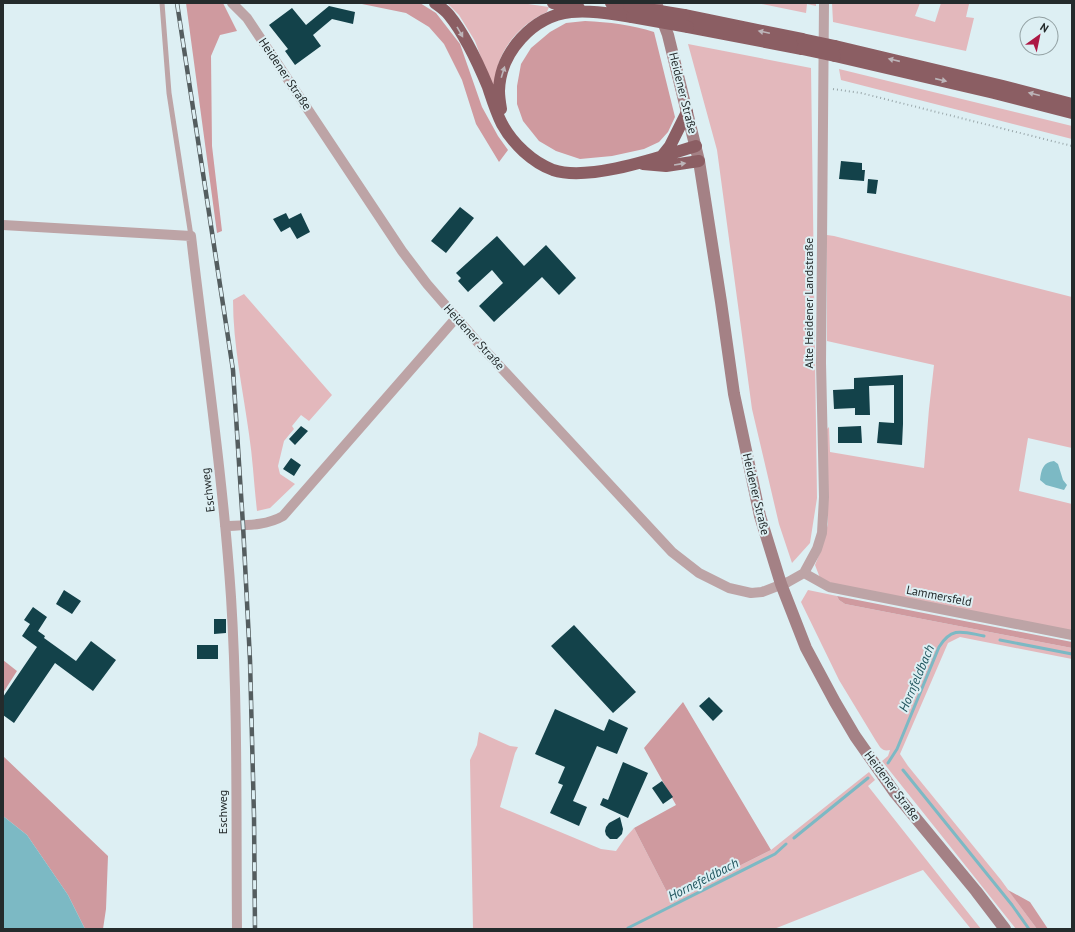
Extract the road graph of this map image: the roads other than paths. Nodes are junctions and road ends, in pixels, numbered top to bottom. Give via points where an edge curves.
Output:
1 (162, 3) edge
2 (232, 3) edge
3 (435, 3) edge
4 (553, 3) edge
5 (611, 3) edge
6 (656, 3) edge
7 (824, 3) edge
8 (630, 12) junction
9 (802, 44) junction
10 (835, 51) junction
11 (1072, 104) edge
12 (687, 112) junction
13 (1072, 113) edge
14 (502, 124) junction
15 (696, 146) junction
16 (662, 156) junction
17 (699, 160) junction
18 (634, 164) junction
19 (3, 225) edge
20 (191, 236) junction
21 (456, 318) junction
22 (225, 526) junction
23 (804, 573) junction
24 (781, 584) junction
25 (1072, 635) edge
26 (237, 929) edge
27 (1005, 929) edge

1 - 20 lane via 169,93
2 - 21 street, Heidener Straße via 247,18 402,251
3 -> 14 highway via 448,14 470,49
4 - 8 highway
5 - 8 highway
6 - 12 main road, Heidener Straße via 668,35
7 - 23 street, Alte Heidener Landstraße via 821,355 823,515 822,533 817,549
8 - 9 highway, bridge via 688,27
9 -> 8 highway, bridge via 684,15
14 -> 8 highway via 499,90 502,72 511,49 523,36 555,15 590,11
9 - 10 highway, bridge
11 -> 10 highway via 1003,86
10 -> 13 highway
12 - 15 main road, Heidener Straße
12 - 16 highway via 670,146
14 - 18 highway via 526,153 540,164 555,170 589,172
15 - 16 highway
15 - 17 main road, Heidener Straße
16 - 18 highway
18 -> 17 highway via 666,166
17 - 24 main road, Heidener Straße via 734,394 760,516
19 - 20 street
20 - 22 street, Eschweg
21 - 22 street via 283,516 261,524
21 - 24 street, Heidener Straße via 672,552 699,573 729,588 750,593 762,592
22 - 26 street, Eschweg via 235,700
23 - 24 street
23 - 25 street, Lammersfeld via 829,587
24 - 27 main road, Heidener Straße via 806,648 855,736 895,793

